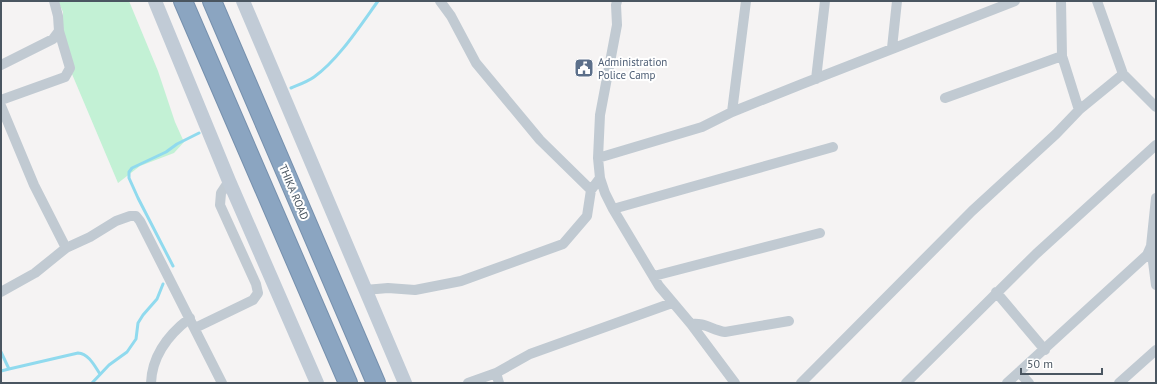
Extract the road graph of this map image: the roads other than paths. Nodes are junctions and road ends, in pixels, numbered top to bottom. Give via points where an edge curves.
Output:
1 (54, 1) edge
2 (155, 1) edge
3 (183, 1) edge
4 (212, 1) edge
5 (243, 1) edge
6 (440, 1) edge
7 (746, 1) edge
8 (825, 1) edge
9 (897, 1) edge
10 (1015, 1) edge
11 (1061, 1) edge
12 (1097, 1) edge
13 (615, 2) edge
14 (986, 6) edge
15 (59, 32) junction
16 (892, 48) junction
17 (1062, 56) junction
18 (1, 65) edge
19 (1123, 74) junction
20 (816, 79) junction
21 (945, 98) dead end
22 (1, 100) edge
23 (1, 106) edge
24 (1156, 107) edge
25 (1079, 110) junction
26 (732, 112) junction
27 (1156, 144) edge
28 (833, 148) dead end
29 (598, 158) junction
30 (600, 178) junction
31 (229, 181) junction
32 (590, 190) junction
33 (1156, 198) edge
34 (613, 209) junction
35 (820, 233) dead end
36 (1151, 246) junction
37 (66, 248) junction
38 (654, 276) junction
39 (1156, 285) edge
40 (365, 290) junction
41 (1, 292) edge
42 (996, 292) junction
43 (672, 303) junction
44 (190, 318) junction
45 (789, 321) dead end
46 (691, 324) junction
47 (195, 328) junction
48 (1045, 350) junction
49 (1156, 350) edge
50 (1019, 372) junction
51 (496, 373) junction
52 (151, 383) edge
53 (222, 383) edge
54 (317, 383) edge
55 (348, 383) edge
56 (376, 383) edge
57 (405, 383) edge
58 (468, 383) edge
59 (499, 383) edge
60 (736, 383) edge
61 (801, 383) edge
62 (906, 383) edge
63 (1008, 383) edge
64 (1029, 383) edge
65 (1119, 383) edge

1 - 15 street
2 - 31 main road
3 - 55 highway
4 - 56 highway, THIKA ROAD
5 - 40 main road
6 - 32 street via 476,63 540,140
7 - 26 street
8 - 20 street
9 - 16 street
10 - 14 street
11 - 17 street
12 - 19 street
13 - 29 street via 617,25 600,115
14 - 16 street
15 - 18 street via 53,39
15 - 22 street via 70,68 65,77
16 - 20 street
17 - 21 street
17 - 25 street
19 - 24 street
19 - 25 street
20 - 26 street
23 - 37 street via 34,186
25 - 61 street via 972,211
26 - 29 street via 702,127
27 - 42 street
28 - 34 street
29 - 30 street
30 - 32 street
30 - 34 street
31 - 47 street via 221,193 220,205 258,292 253,300
31 - 54 main road
32 - 40 street via 586,216 563,244 461,281 415,290
33 - 36 street
34 - 38 street
35 - 38 street
36 - 39 street
36 - 48 street via 1147,255
37 - 41 street via 35,273
37 - 44 street via 116,221 136,216
38 - 43 street
40 - 57 main road
42 - 48 street
42 - 62 street
43 - 46 street
43 - 51 street via 530,354
44 - 47 street
44 - 52 street via 179,326 164,345 153,368
45 - 46 street via 725,332 699,323
46 - 60 street
47 - 53 street
48 - 50 street
49 - 65 street
50 - 63 street
50 - 64 street
51 - 58 street
51 - 59 street

